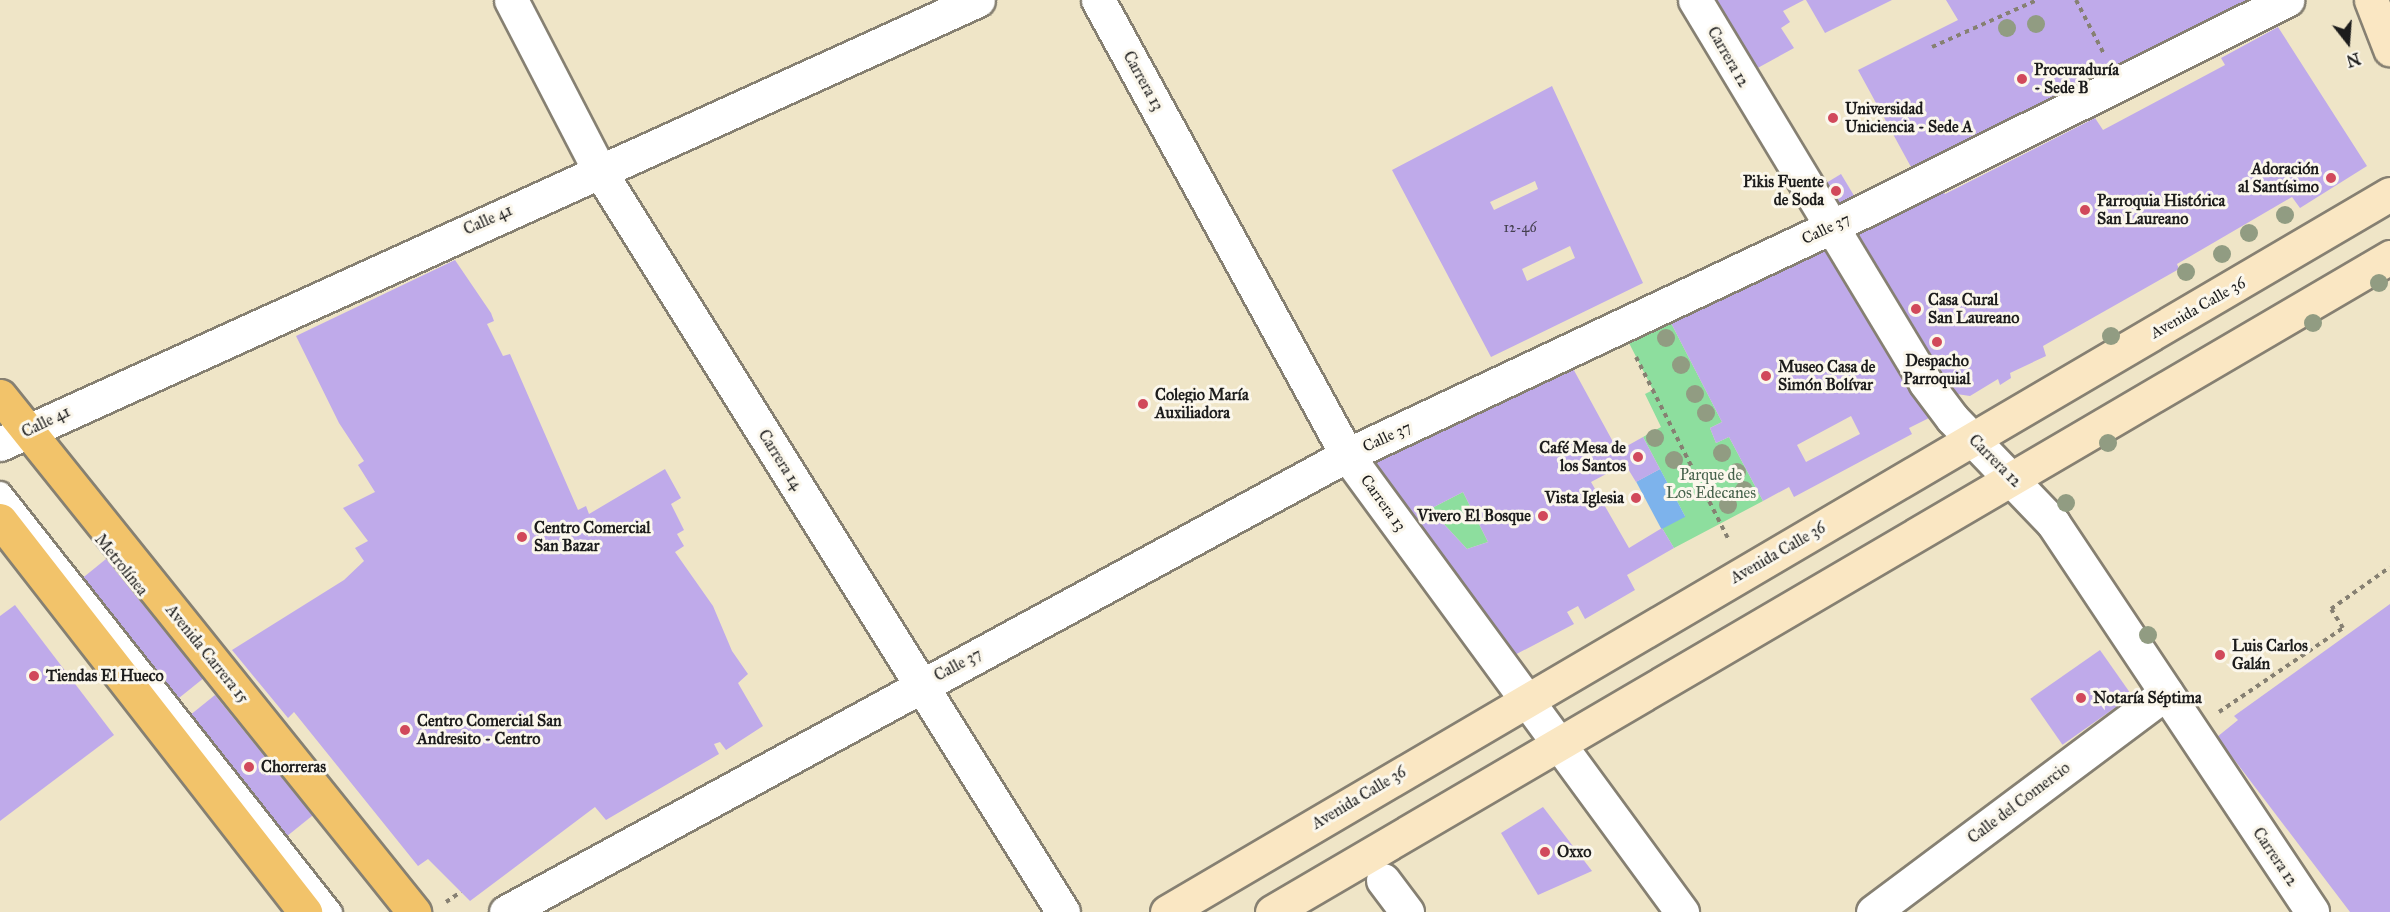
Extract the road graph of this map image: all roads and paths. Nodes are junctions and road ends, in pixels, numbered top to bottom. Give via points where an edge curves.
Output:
1 (511, 0) edge
2 (978, 0) edge
3 (1098, 0) edge
4 (1695, 0) edge
5 (2037, 0) edge
6 (2076, 0) edge
7 (2288, 0) edge
8 (2371, 0) edge
9 (1932, 46) dead end
10 (2390, 50) edge
11 (2107, 58) dead end
12 (600, 170) junction
13 (2390, 194) edge
14 (1829, 228) junction
15 (2390, 256) edge
16 (1621, 326) junction
17 (0, 396) edge
18 (11, 432) edge
19 (1973, 439) junction
20 (1347, 455) junction
21 (2012, 477) junction
22 (0, 492) edge
23 (0, 520) edge
24 (1732, 546) dead end
25 (2390, 567) edge
26 (920, 686) junction
27 (2166, 693) junction
28 (1526, 699) junction
29 (2191, 730) junction
30 (1558, 742) junction
31 (1383, 880) dead end
32 (305, 912) edge
33 (331, 912) edge
34 (397, 912) edge
35 (414, 912) edge
36 (506, 912) edge
37 (1063, 912) edge
38 (1167, 912) edge
39 (1272, 912) edge
40 (1407, 912) edge
41 (1682, 912) edge
42 (1873, 912) edge
43 (2312, 912) edge

1 - 12 street, Carrera 14
2 - 12 street, Calle 41
3 - 20 street, Carrera 13
4 - 14 street, Carrera 12
5 - 9 path
6 - 11 path
7 - 14 street, Calle 37
8 - 10 main road
12 - 18 street, Calle 41
12 - 26 street, Carrera 14
13 - 19 main road, Avenida Calle 36
14 - 16 street, Calle 37
14 - 19 street, Carrera 12 via 1925,382
15 - 21 main road
16 - 20 street, Calle 37
16 - 24 path
17 - 18 main road, Avenida Carrera 15
18 - 34 lane, Metrolínea
18 - 35 main road, Avenida Carrera 15
19 - 21 street, Carrera 12
19 - 28 main road, Avenida Calle 36
20 - 26 street, Calle 37
20 - 28 street, Carrera 13
21 - 27 street, Carrera 12 via 2053,524
21 - 30 main road
22 - 33 lane
23 - 32 main road
25 - 29 path via 2331,609 2343,628
26 - 36 street, Calle 37
26 - 37 street, Carrera 14
27 - 29 street, Carrera 12
27 - 42 street, Calle del Comercio
28 - 30 street, Carrera 13
28 - 38 main road, Avenida Calle 36
29 - 43 street, Carrera 12
30 - 39 main road
30 - 41 street, Carrera 13
31 - 40 street

